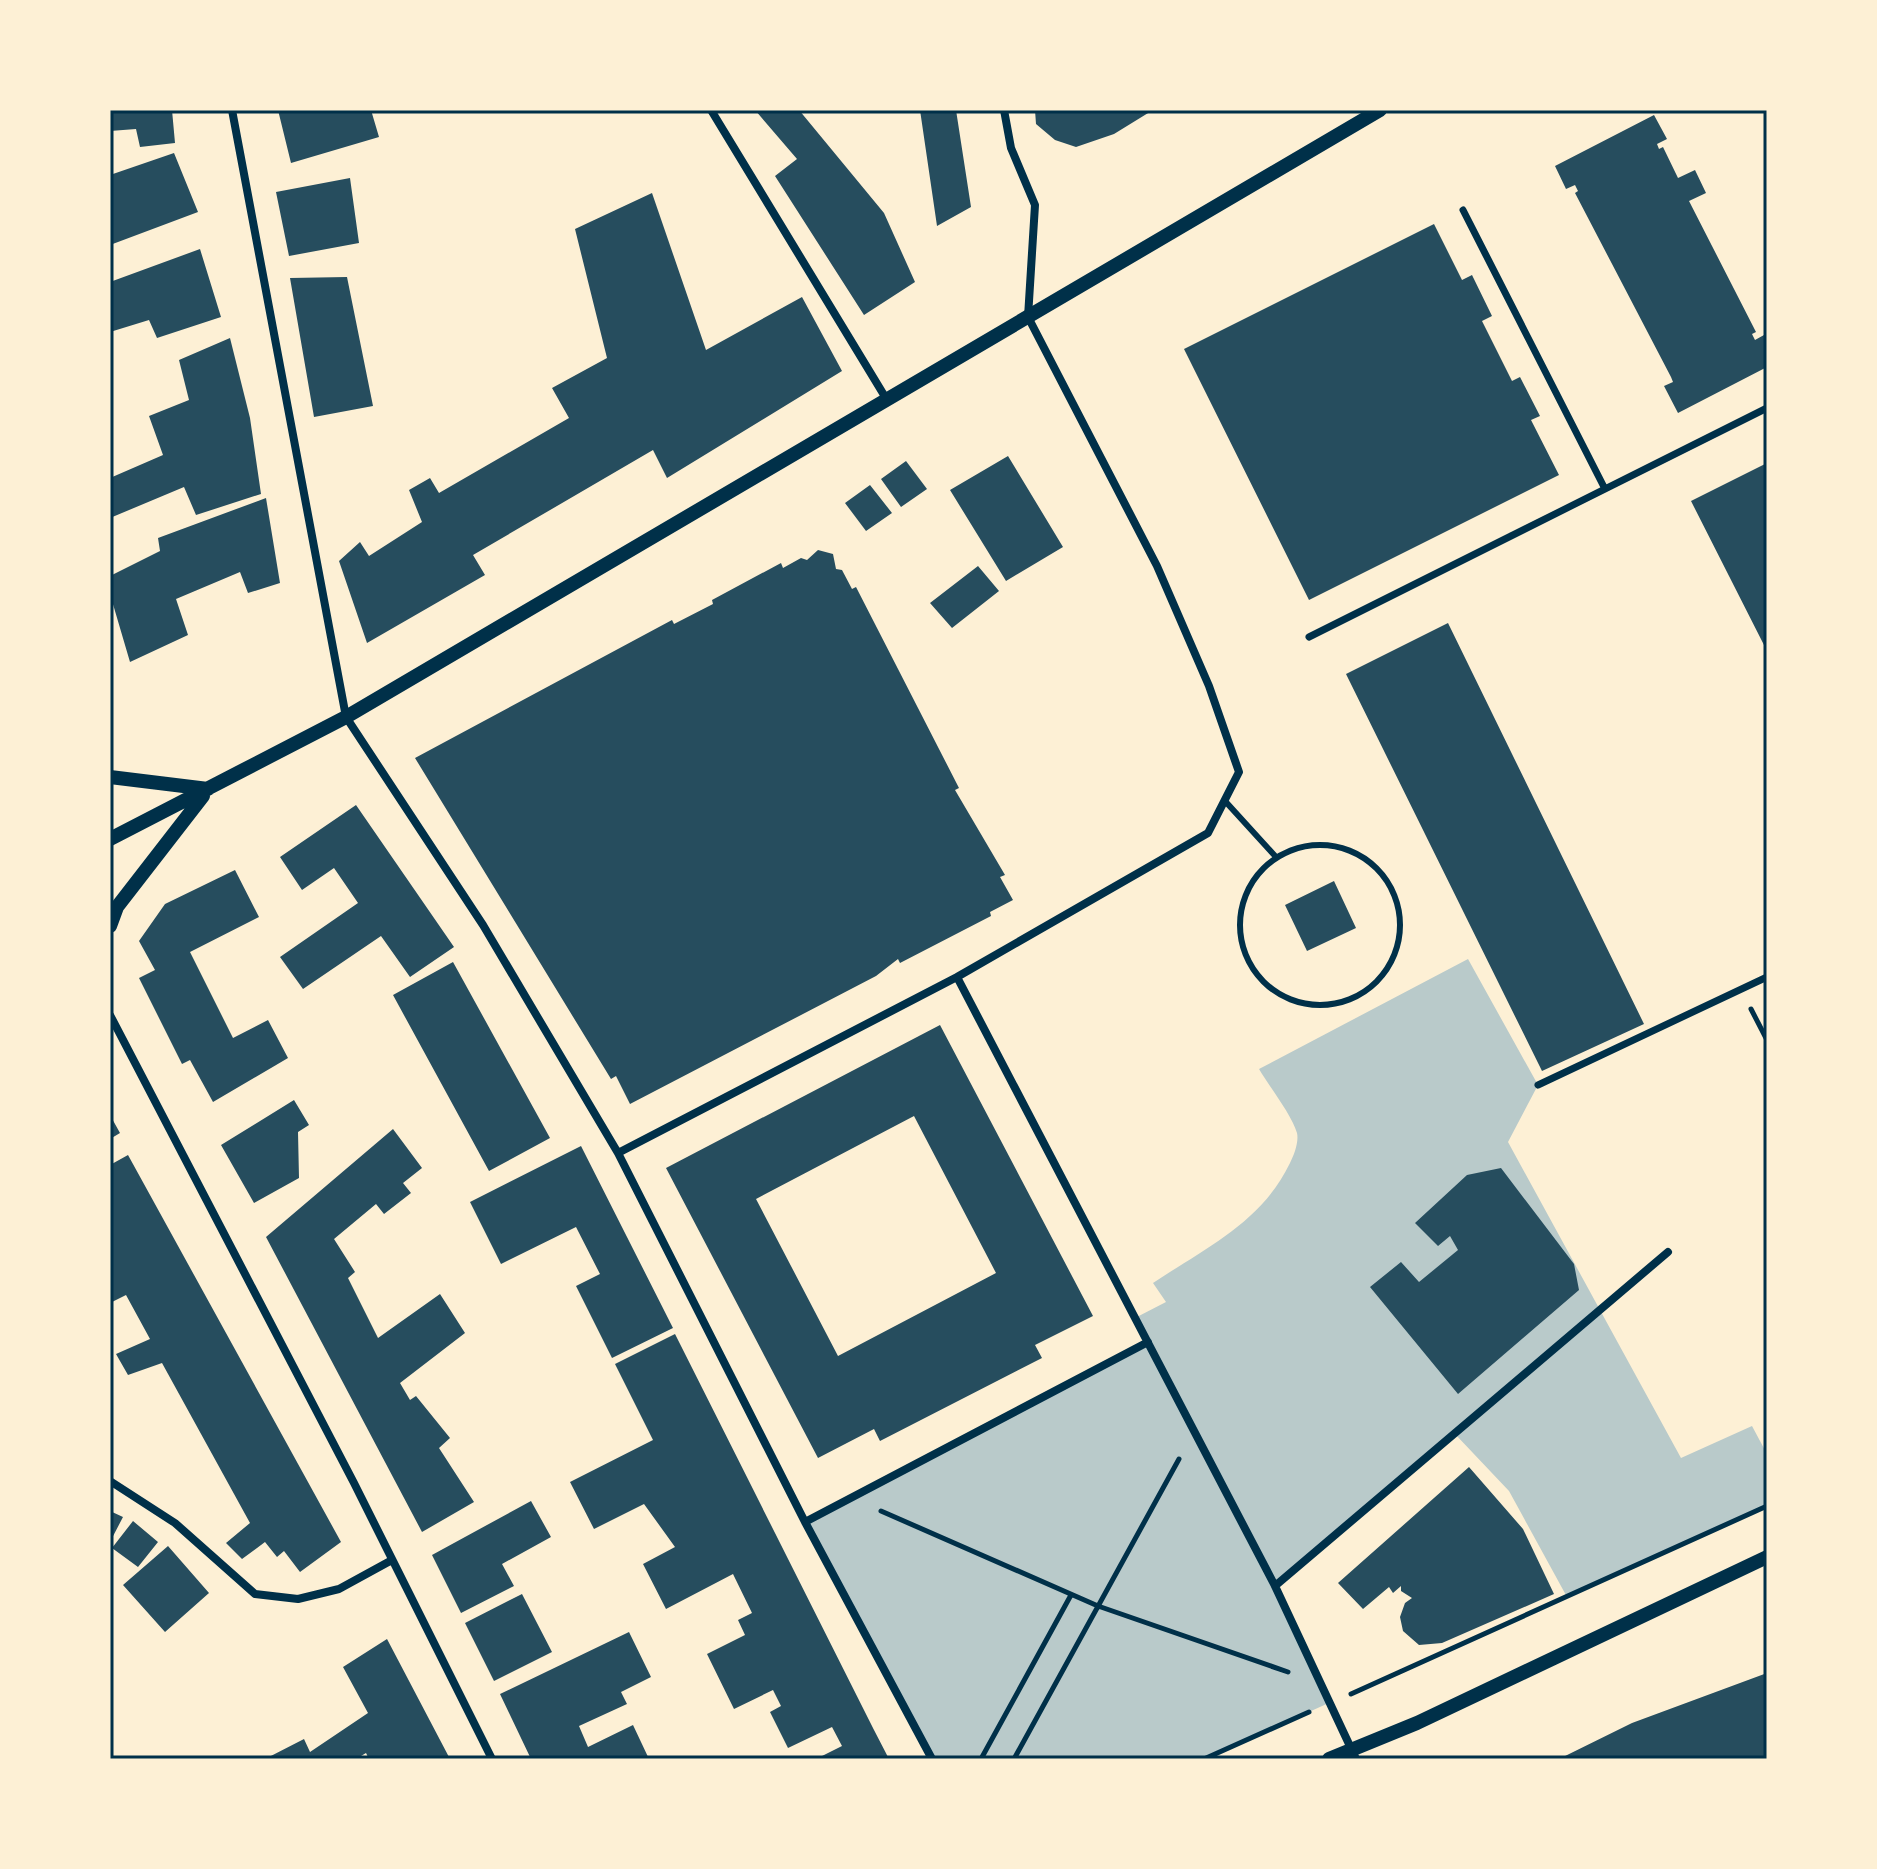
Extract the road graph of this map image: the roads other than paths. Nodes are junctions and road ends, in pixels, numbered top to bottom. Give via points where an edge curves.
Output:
1 (232, 110) edge
2 (711, 110) edge
3 (1004, 110) edge
4 (1380, 110) edge
5 (1463, 210) dead end
6 (1028, 317) junction
7 (887, 400) junction
8 (1767, 408) edge
9 (1605, 489) junction
10 (1309, 637) dead end
11 (346, 717) junction
12 (110, 777) edge
13 (208, 790) junction
14 (1225, 801) junction
15 (110, 839) edge
16 (1276, 857) junction
17 (110, 926) edge
18 (957, 977) junction
19 (1767, 977) edge
20 (110, 1015) edge
21 (1538, 1085) dead end
22 (618, 1153) junction
23 (1668, 1252) dead end
24 (1148, 1342) junction
25 (110, 1481) edge
26 (805, 1522) junction
27 (1767, 1557) edge
28 (392, 1560) junction
29 (1275, 1586) junction
30 (1353, 1754) edge
31 (492, 1759) edge
32 (932, 1759) edge
33 (1329, 1759) edge

1 - 11 street
2 - 7 street
3 - 6 street via 1011,148 1035,205
4 - 6 street
5 - 9 street
6 - 7 street
6 - 14 street via 1157,566 1209,686 1239,772
7 - 11 street
8 - 9 street
9 - 10 street
11 - 13 street
11 - 22 street via 483,925
12 - 13 street
13 - 15 street
13 - 17 street via 117,907
14 - 16 lane
14 - 18 street via 1208,833
16 - 16 lane via 1302,846 1327,844 1351,850 1390,883 1401,931 1381,977 1361,993 1338,1003 1310,1005 1261,980 1246,956 1239,929 1243,901
18 - 22 street
18 - 24 street
19 - 21 street
20 - 28 street
22 - 26 street
23 - 29 street
24 - 26 street
24 - 29 street
25 - 28 street via 175,1523 255,1594 298,1599 339,1589
26 - 32 street
27 - 30 street
28 - 31 street
29 - 30 street
30 - 33 street

